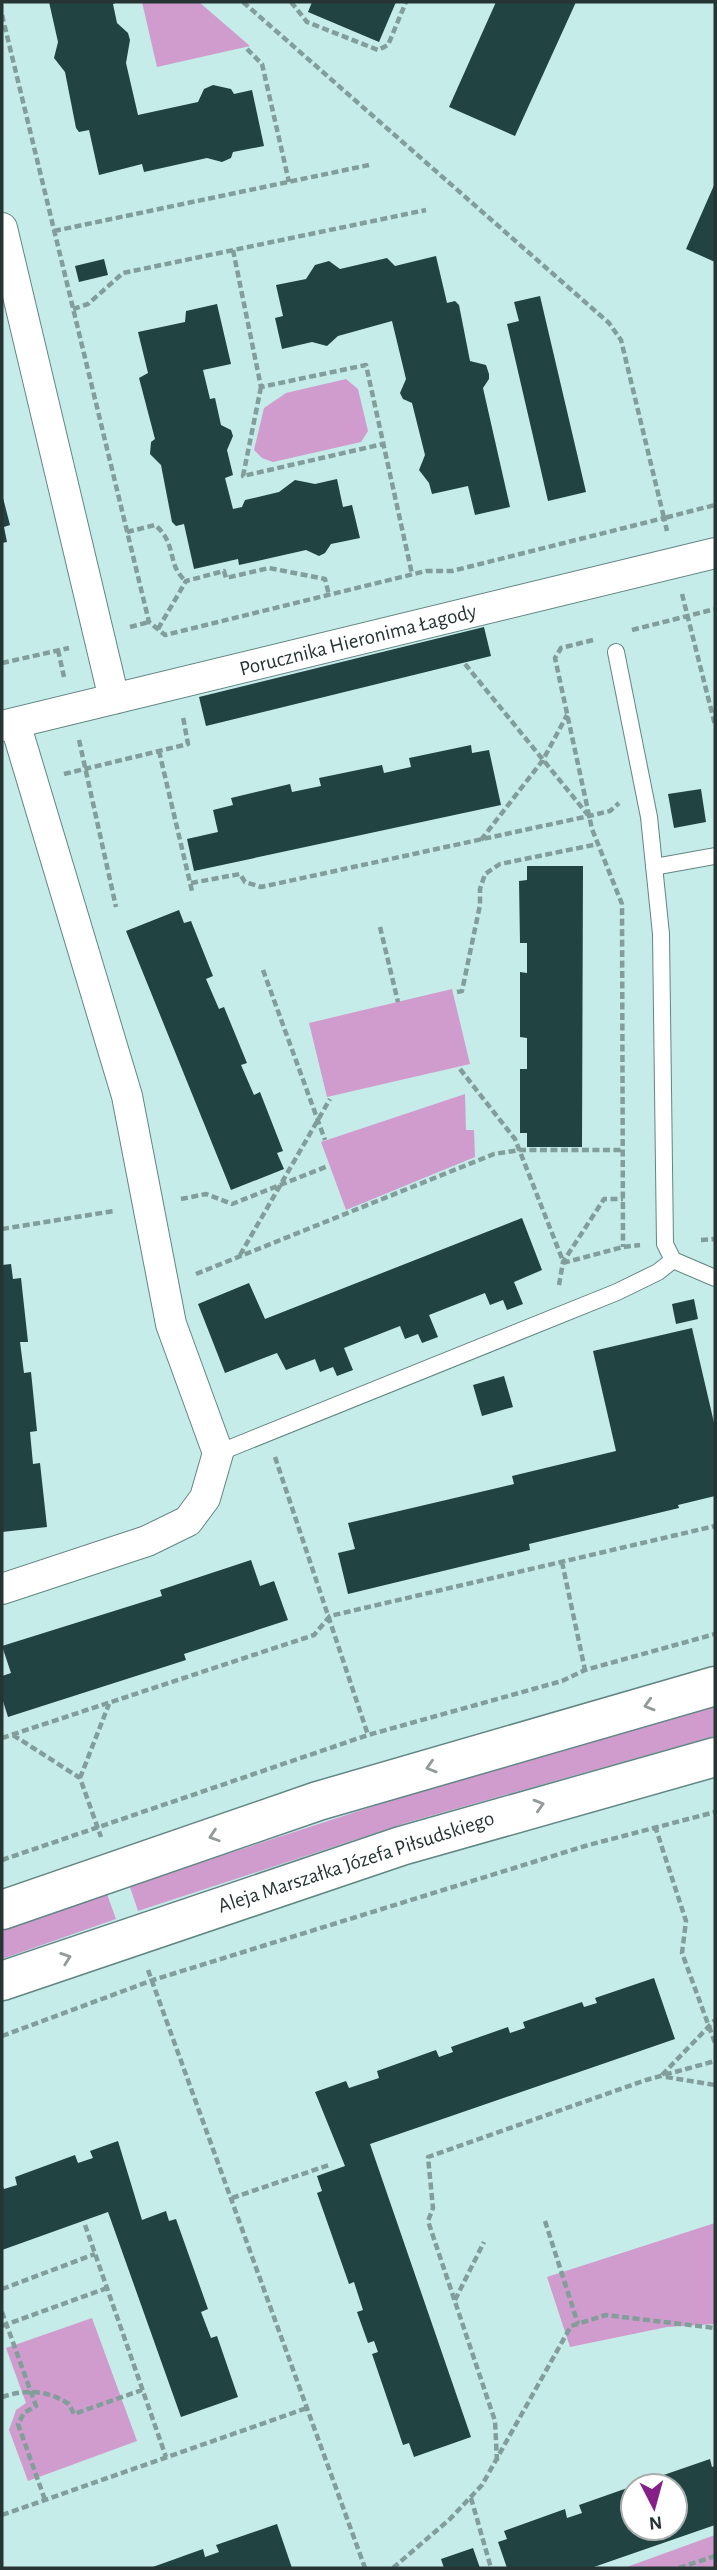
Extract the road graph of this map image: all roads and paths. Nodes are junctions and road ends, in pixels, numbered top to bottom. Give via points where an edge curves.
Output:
1 (243, 2) edge
2 (291, 2) edge
3 (406, 2) edge
4 (2, 15) edge
5 (247, 49) dead end
6 (369, 165) dead end
7 (289, 182) junction
8 (426, 210) dead end
9 (2, 228) edge
10 (54, 231) junction
11 (233, 250) junction
12 (73, 309) junction
13 (261, 387) junction
14 (383, 444) junction
15 (715, 505) edge
16 (664, 518) junction
17 (127, 532) junction
18 (715, 554) edge
19 (412, 574) junction
20 (186, 581) junction
21 (329, 595) junction
22 (715, 609) edge
23 (687, 616) junction
24 (158, 629) junction
25 (624, 632) dead end
26 (164, 635) junction
27 (599, 638) dead end
28 (58, 650) dead end
29 (617, 652) dead end
30 (465, 664) dead end
31 (177, 684) junction
32 (114, 699) junction
33 (72, 709) junction
34 (567, 714) junction
35 (9, 725) edge
36 (715, 725) edge
37 (159, 751) junction
38 (543, 760) junction
39 (85, 769) junction
40 (31, 782) junction
41 (623, 798) dead end
42 (589, 816) junction
43 (481, 840) junction
44 (598, 844) junction
45 (715, 856) edge
46 (654, 867) junction
47 (191, 883) junction
48 (192, 891) dead end
49 (116, 906) dead end
50 (380, 927) dead end
51 (263, 970) dead end
52 (457, 992) dead end
53 (398, 1002) dead end
54 (460, 1069) dead end
55 (330, 1099) dead end
56 (318, 1120) junction
57 (325, 1140) dead end
58 (520, 1150) junction
59 (623, 1150) junction
60 (623, 1199) junction
61 (623, 1247) dead end
62 (240, 1255) junction
63 (673, 1260) junction
64 (563, 1262) junction
65 (192, 1276) dead end
66 (715, 1278) edge
67 (559, 1288) dead end
68 (267, 1433) junction
69 (218, 1453) junction
70 (715, 1526) edge
71 (562, 1562) junction
72 (2, 1589) edge
73 (330, 1616) junction
74 (715, 1634) edge
75 (585, 1670) junction
76 (715, 1686) edge
77 (109, 1703) junction
78 (12, 1735) junction
79 (368, 1735) junction
80 (2, 1738) edge
81 (715, 1757) edge
82 (80, 1778) junction
83 (715, 1812) edge
84 (98, 1825) junction
85 (655, 1826) junction
86 (103, 1843) dead end
87 (2, 1860) edge
88 (2, 1910) edge
89 (145, 1962) dead end
90 (153, 1980) junction
91 (2, 1981) edge
92 (715, 2021) edge
93 (709, 2026) junction
94 (2, 2036) edge
95 (715, 2043) edge
96 (715, 2061) edge
97 (661, 2076) junction
98 (715, 2085) edge
99 (329, 2165) dead end
100 (232, 2198) junction
101 (545, 2221) dead end
102 (85, 2225) dead end
103 (484, 2242) dead end
104 (95, 2255) junction
105 (107, 2288) junction
106 (2, 2289) edge
107 (454, 2300) junction
108 (2, 2312) edge
109 (578, 2323) junction
110 (4, 2325) edge
111 (715, 2328) edge
112 (30, 2390) junction
113 (142, 2390) junction
114 (2, 2397) edge
115 (307, 2408) junction
116 (166, 2457) junction
117 (497, 2461) junction
118 (471, 2498) junction
119 (45, 2500) junction
120 (2, 2515) edge
121 (715, 2556) edge
122 (706, 2559) junction
123 (365, 2568) edge
124 (393, 2568) edge
125 (491, 2568) edge
126 (679, 2568) edge
127 (709, 2568) edge

1 - 16 path via 609,323 621,340
2 - 3 path via 307,22 378,50 388,46
4 - 10 path
5 - 7 path via 262,64
6 - 7 path
7 - 10 path
8 - 11 path
9 - 32 street
10 - 12 path
11 - 12 path via 123,273 88,304
11 - 13 path
12 - 17 path
13 - 14 path via 366,365
13 - 14 path via 243,476
14 - 19 path
15 - 16 path
16 - 19 path via 452,571
17 - 20 path via 155,525 168,536 177,574
17 - 24 path via 149,622
18 - 31 street, Porucznika Hieronima Łagody
19 - 21 path
20 - 21 path via 224,571 226,578 270,568 325,579
20 - 24 path
21 - 26 path
22 - 23 path
23 - 25 path
23 - 36 path
24 - 26 path
26 - 31 path
27 - 34 path via 561,648 555,658
28 - 33 path
29 - 46 lane via 649,817
30 - 38 path
31 - 32 street, Porucznika Hieronima Łagody
31 - 37 path via 188,744
32 - 33 street, Porucznika Hieronima Łagody
33 - 35 street, Porucznika Hieronima Łagody
33 - 39 path
34 - 38 path
34 - 42 path
35 - 40 street
37 - 39 path
37 - 47 path
38 - 42 path
38 - 43 path
39 - 40 path
39 - 49 path
40 - 69 street via 127,1096 172,1324
41 - 42 path via 610,811
42 - 43 path
42 - 44 path
43 - 47 path via 261,887 245,882 240,874
44 - 52 path via 500,864 485,874 463,991
44 - 59 path via 622,904
45 - 46 lane
46 - 63 lane via 661,934 665,1244
47 - 48 path
50 - 53 path
51 - 56 path
54 - 58 path
55 - 56 path
56 - 57 path
56 - 62 path
58 - 59 path
58 - 62 path via 494,1154
58 - 64 path
59 - 60 path
60 - 61 path
60 - 64 path via 604,1199
62 - 65 path
63 - 66 lane
63 - 68 lane via 617,1292
64 - 67 path
68 - 69 lane
68 - 73 path
69 - 72 street via 205,1498 188,1521 147,1541
70 - 71 path
71 - 73 path
71 - 75 path
73 - 77 path via 314,1635
73 - 79 path
74 - 75 path
75 - 79 path via 562,1681
76 -> 88 street via 318,1801
77 - 78 path
77 - 82 path
78 - 80 path
78 - 82 path
79 - 84 path
91 -> 81 street, Aleja Marszałka Józefa Piłsudskiego via 401,1846
82 - 84 path
83 - 85 path
84 - 86 path
84 - 87 path
85 - 90 path
85 - 93 path via 686,1921 682,1953
89 - 90 path
90 - 94 path
90 - 100 path
92 - 93 path
93 - 95 path
93 - 97 path
96 - 97 path
97 - 98 path
97 - 107 path via 428,2157 433,2208 428,2221
99 - 100 path
100 - 115 path
101 - 109 path
102 - 104 path
103 - 107 path
104 - 105 path
104 - 106 path
105 - 110 path
105 - 113 path
107 - 117 path via 495,2421
108 - 110 path
109 - 111 path via 606,2315
109 - 117 path via 571,2326
110 - 112 path
112 - 113 path via 58,2397 74,2414
112 - 114 path
112 - 119 path via 36,2406 24,2413 18,2424
113 - 116 path
115 - 116 path
115 - 123 path
116 - 119 path
117 - 118 path
118 - 124 path
118 - 125 path
119 - 120 path
121 - 122 path
122 - 126 path
122 - 127 path

